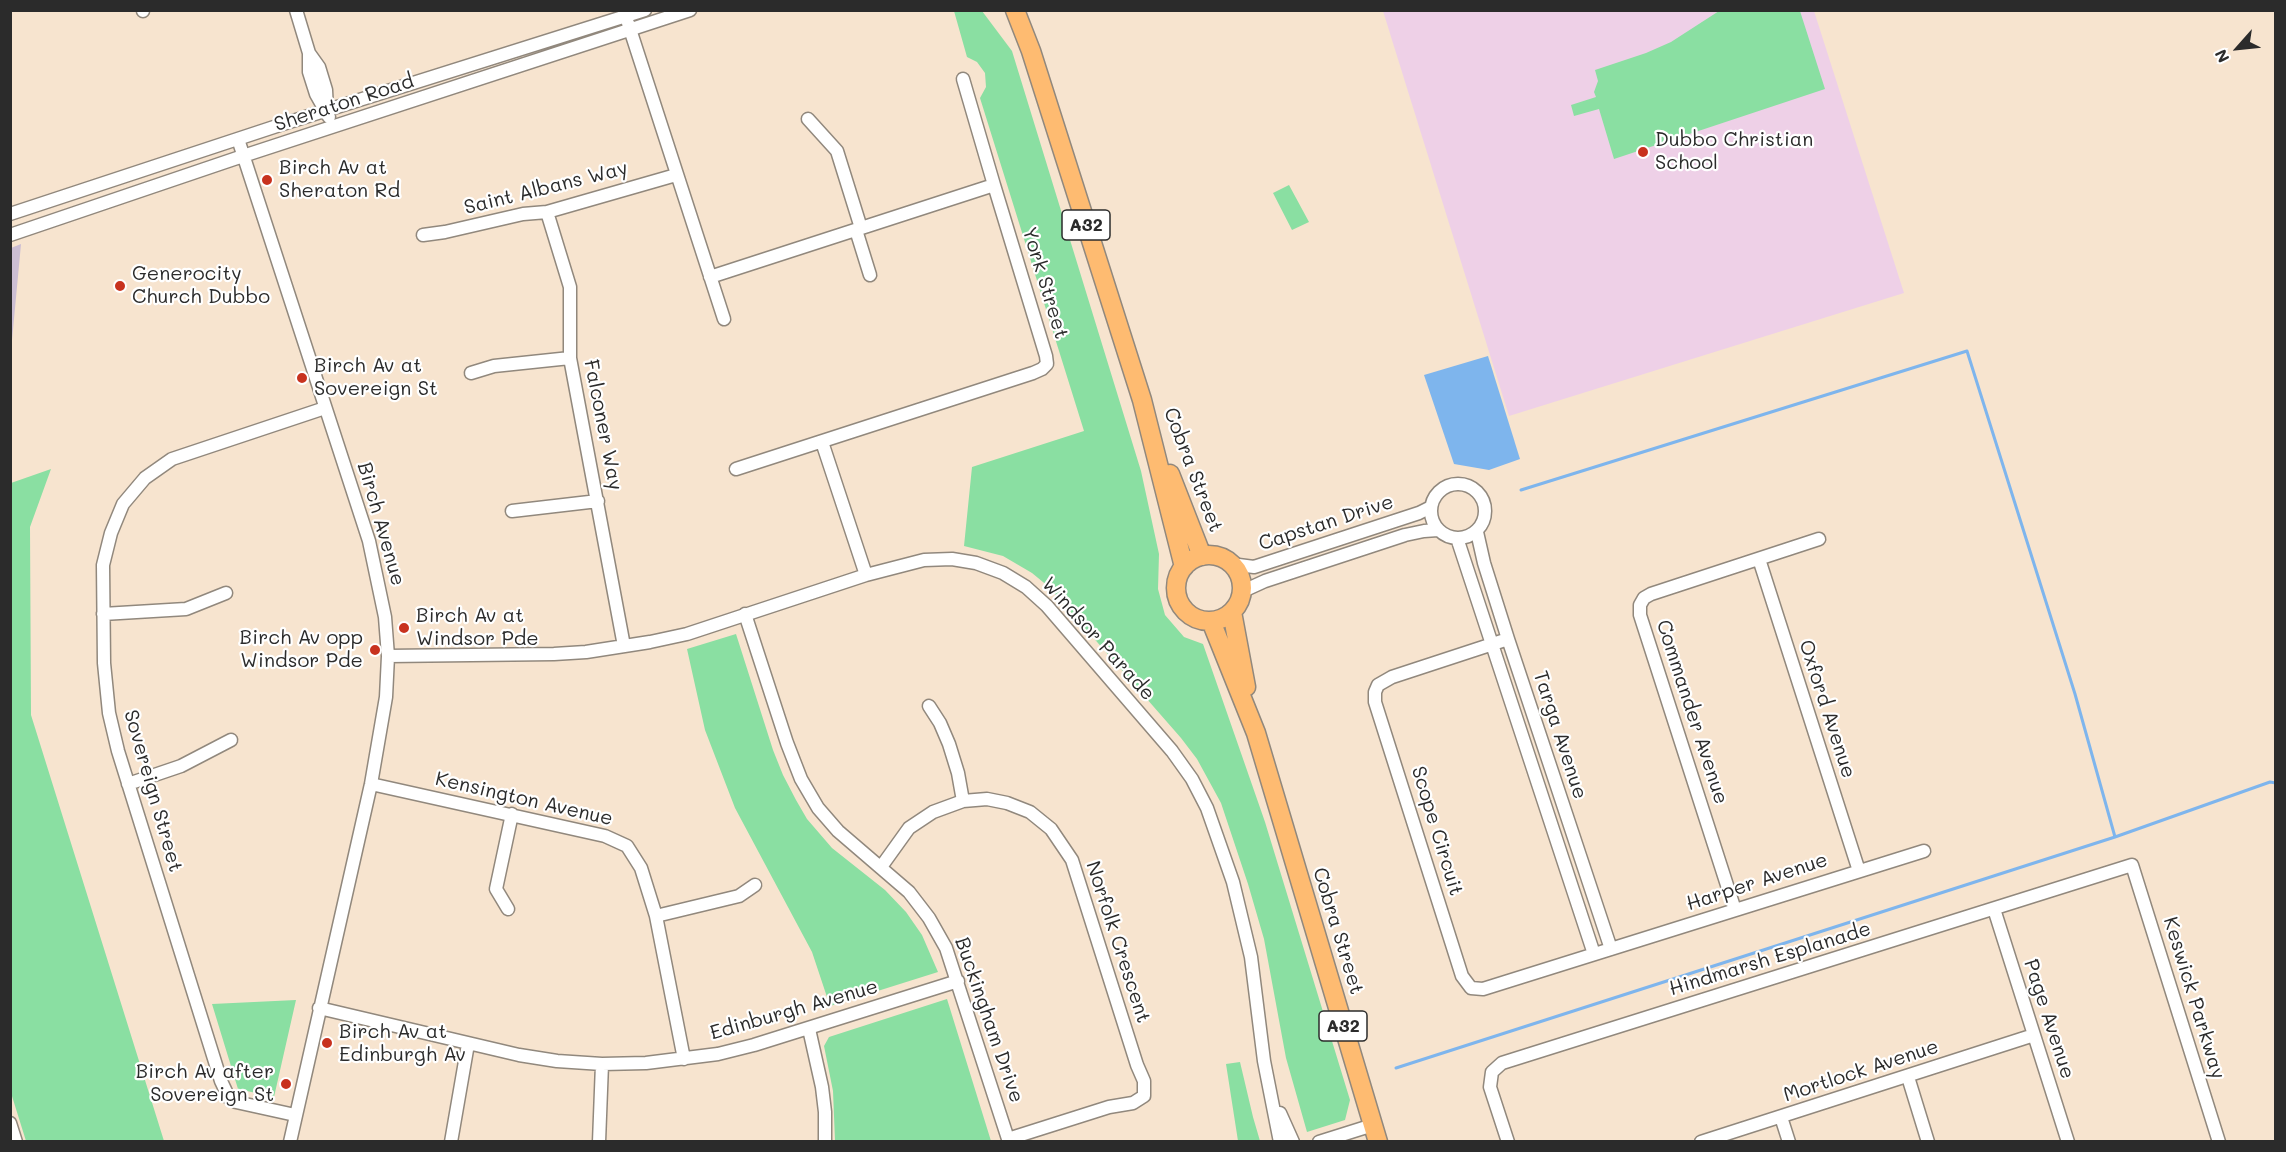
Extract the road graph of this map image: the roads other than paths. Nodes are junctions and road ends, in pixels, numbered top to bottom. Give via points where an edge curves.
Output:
1 (296, 10) edge
2 (645, 10) edge
3 (690, 10) edge
4 (1015, 10) edge
5 (1024, 10) edge
6 (626, 17) junction
7 (630, 30) junction
8 (1031, 51) junction
9 (963, 79) dead end
10 (327, 110) junction
11 (808, 119) dead end
12 (332, 127) junction
13 (238, 139) junction
14 (243, 156) junction
15 (676, 175) junction
16 (994, 185) junction
17 (547, 212) junction
18 (10, 214) edge
19 (859, 229) junction
20 (10, 235) edge
21 (423, 235) dead end
22 (870, 275) dead end
23 (710, 277) junction
24 (724, 319) dead end
25 (570, 358) junction
26 (471, 373) dead end
27 (1142, 400) junction
28 (325, 408) junction
29 (822, 442) junction
30 (736, 469) dead end
31 (598, 501) junction
32 (1431, 507) junction
33 (512, 511) dead end
34 (1438, 530) junction
35 (1477, 532) junction
36 (1457, 538) junction
37 (1819, 539) dead end
38 (1202, 556) junction
39 (1759, 559) junction
40 (1231, 564) junction
41 (1184, 567) junction
42 (866, 575) junction
43 (226, 592) dead end
44 (1241, 592) junction
45 (1232, 612) junction
46 (103, 614) junction
47 (745, 614) junction
48 (1212, 621) junction
49 (1508, 639) junction
50 (1491, 645) junction
51 (624, 646) junction
52 (387, 656) junction
53 (929, 706) dead end
54 (1256, 733) junction
55 (231, 740) dead end
56 (128, 784) junction
57 (370, 784) junction
58 (963, 801) junction
59 (512, 814) junction
60 (1924, 850) dead end
61 (2132, 865) joint
62 (881, 867) junction
63 (1859, 871) junction
64 (755, 885) dead end
65 (508, 909) dead end
66 (1994, 909) junction
67 (1735, 910) junction
68 (656, 916) junction
69 (1602, 952) junction
70 (958, 981) junction
71 (319, 1008) junction
72 (809, 1029) junction
73 (2034, 1035) junction
74 (468, 1044) junction
75 (684, 1059) junction
76 (602, 1064) junction
77 (1908, 1077) junction
78 (1271, 1093) junction
79 (295, 1115) junction
80 (1781, 1117) junction
81 (10, 1123) edge
82 (1375, 1133) edge
83 (1008, 1140) edge
84 (16, 1142) edge
85 (290, 1142) edge
86 (452, 1142) edge
87 (599, 1142) edge
88 (825, 1142) edge
89 (1280, 1142) edge
90 (1293, 1142) edge
91 (1319, 1142) edge
92 (1508, 1142) edge
93 (1701, 1142) edge
94 (1789, 1142) edge
95 (1928, 1142) edge
96 (2068, 1142) edge
97 (2219, 1142) edge

1 - 10 street via 309,53 319,67
2 - 6 street, Sheraton Road
3 - 7 street, Sheraton Road
4 - 8 highway, Cobra Street / A32
5 - 8 highway, Cobra Street / A32
6 - 7 street
6 - 10 street, Sheraton Road
7 - 12 street, Sheraton Road
7 - 15 street
8 - 27 highway, Cobra Street / A32
9 - 16 street
10 - 12 street
10 - 13 street, Sheraton Road
11 - 19 street via 837,151
12 - 14 street, Sheraton Road
13 - 14 street, Birch Avenue
13 - 18 street, Sheraton Road
14 - 20 street, Sheraton Road
14 - 28 street, Birch Avenue
15 - 17 street, Saint Albans Way
15 - 23 street
16 - 19 street
16 - 29 street, York Street via 1047,364 1034,373
17 - 21 street, Saint Albans Way
17 - 25 street, Falconer Way via 570,287
19 - 22 street
19 - 23 street
23 - 24 street
25 - 26 street via 494,366
25 - 31 street, Falconer Way
27 - 38 highway, Cobra Street / A32
27 - 41 highway, Cobra Street / A32
28 - 46 street, Sovereign Street via 172,459 145,478 123,504 111,533 103,565
28 - 52 street, Birch Avenue via 376,569 386,617
29 - 30 street, York Street
29 - 42 street
31 - 33 street
31 - 51 street, Falconer Way
32 - 34 street
32 - 35 street via 1443,488 1457,483 1471,487 1485,504 1485,519
32 - 40 street, Capstan Drive via 1254,567
34 - 36 street
34 - 44 street, Capstan Drive via 1405,536
35 - 36 street
35 - 49 street, Targa Avenue
36 - 50 street, Targa Avenue
37 - 39 street, Commander Avenue
38 - 40 highway via 1212,555
38 - 41 highway
39 - 63 street, Oxford Avenue
39 - 67 street, Commander Avenue via 1651,594 1640,605
40 - 44 highway via 1241,582
41 - 48 highway, A32 via 1176,587 1182,608 1190,616
42 - 47 street, Windsor Parade
42 - 78 street, Windsor Parade via 914,562 952,559 1003,573 1047,606 1172,751 1207,808 1233,882 1251,957
43 - 46 street via 186,609
44 - 45 highway
45 - 48 highway
45 - 54 highway, Cobra Street / A32
46 - 56 street, Sovereign Street via 109,713
47 - 51 street, Windsor Parade via 687,634
47 - 62 street, Buckingham Drive via 801,779 838,831
48 - 54 highway, Cobra Street / A32
49 - 50 street, Scope Circuit
49 - 69 street, Targa Avenue
50 - 69 street, Targa Avenue
50 - 69 street, Scope Circuit via 1392,677 1378,685 1375,692 1462,976 1471,988 1483,989
51 - 52 street, Windsor Parade via 554,654
52 - 57 street, Birch Avenue via 386,697
53 - 58 street via 949,744
54 - 82 highway, Cobra Street / A32
55 - 56 street via 181,766
56 - 79 street, Sovereign Street via 225,1092 247,1106
57 - 59 street, Kensington Avenue
57 - 71 street, Birch Avenue
58 - 62 street, Norfolk Crescent via 933,812 909,828
58 - 83 street, Norfolk Crescent via 987,799 1030,812 1051,829 1072,860 1144,1081 1144,1096 1133,1103
59 - 65 street via 496,889
59 - 68 street, Kensington Avenue via 605,836 627,846 641,868
60 - 63 street, Harper Avenue
61 - 66 street, Hindmarsh Esplanade
61 - 97 street, Keswick Parkway
62 - 70 street, Buckingham Drive via 909,892 929,918
63 - 67 street, Harper Avenue
64 - 68 street via 739,896
66 - 73 street, Page Avenue
66 - 92 street, Hindmarsh Esplanade via 1502,1063 1492,1072 1490,1087
67 - 69 street, Harper Avenue
68 - 75 street, Kensington Avenue
70 - 72 street, Edinburgh Avenue
70 - 83 street, Buckingham Drive
71 - 74 street, Edinburgh Avenue
71 - 79 street, Birch Avenue
72 - 75 street, Edinburgh Avenue via 754,1046
72 - 88 street via 822,1087
73 - 77 street, Mortlock Avenue
73 - 96 street, Page Avenue
74 - 76 street, Edinburgh Avenue via 557,1061
74 - 86 street
75 - 76 street, Edinburgh Avenue
76 - 87 street
77 - 80 street, Mortlock Avenue
77 - 95 street
78 - 89 street, Windsor Parade
78 - 90 street, Windsor Parade
79 - 85 street, Birch Avenue
80 - 93 street, Mortlock Avenue
80 - 94 street
81 - 84 street
82 - 91 street

